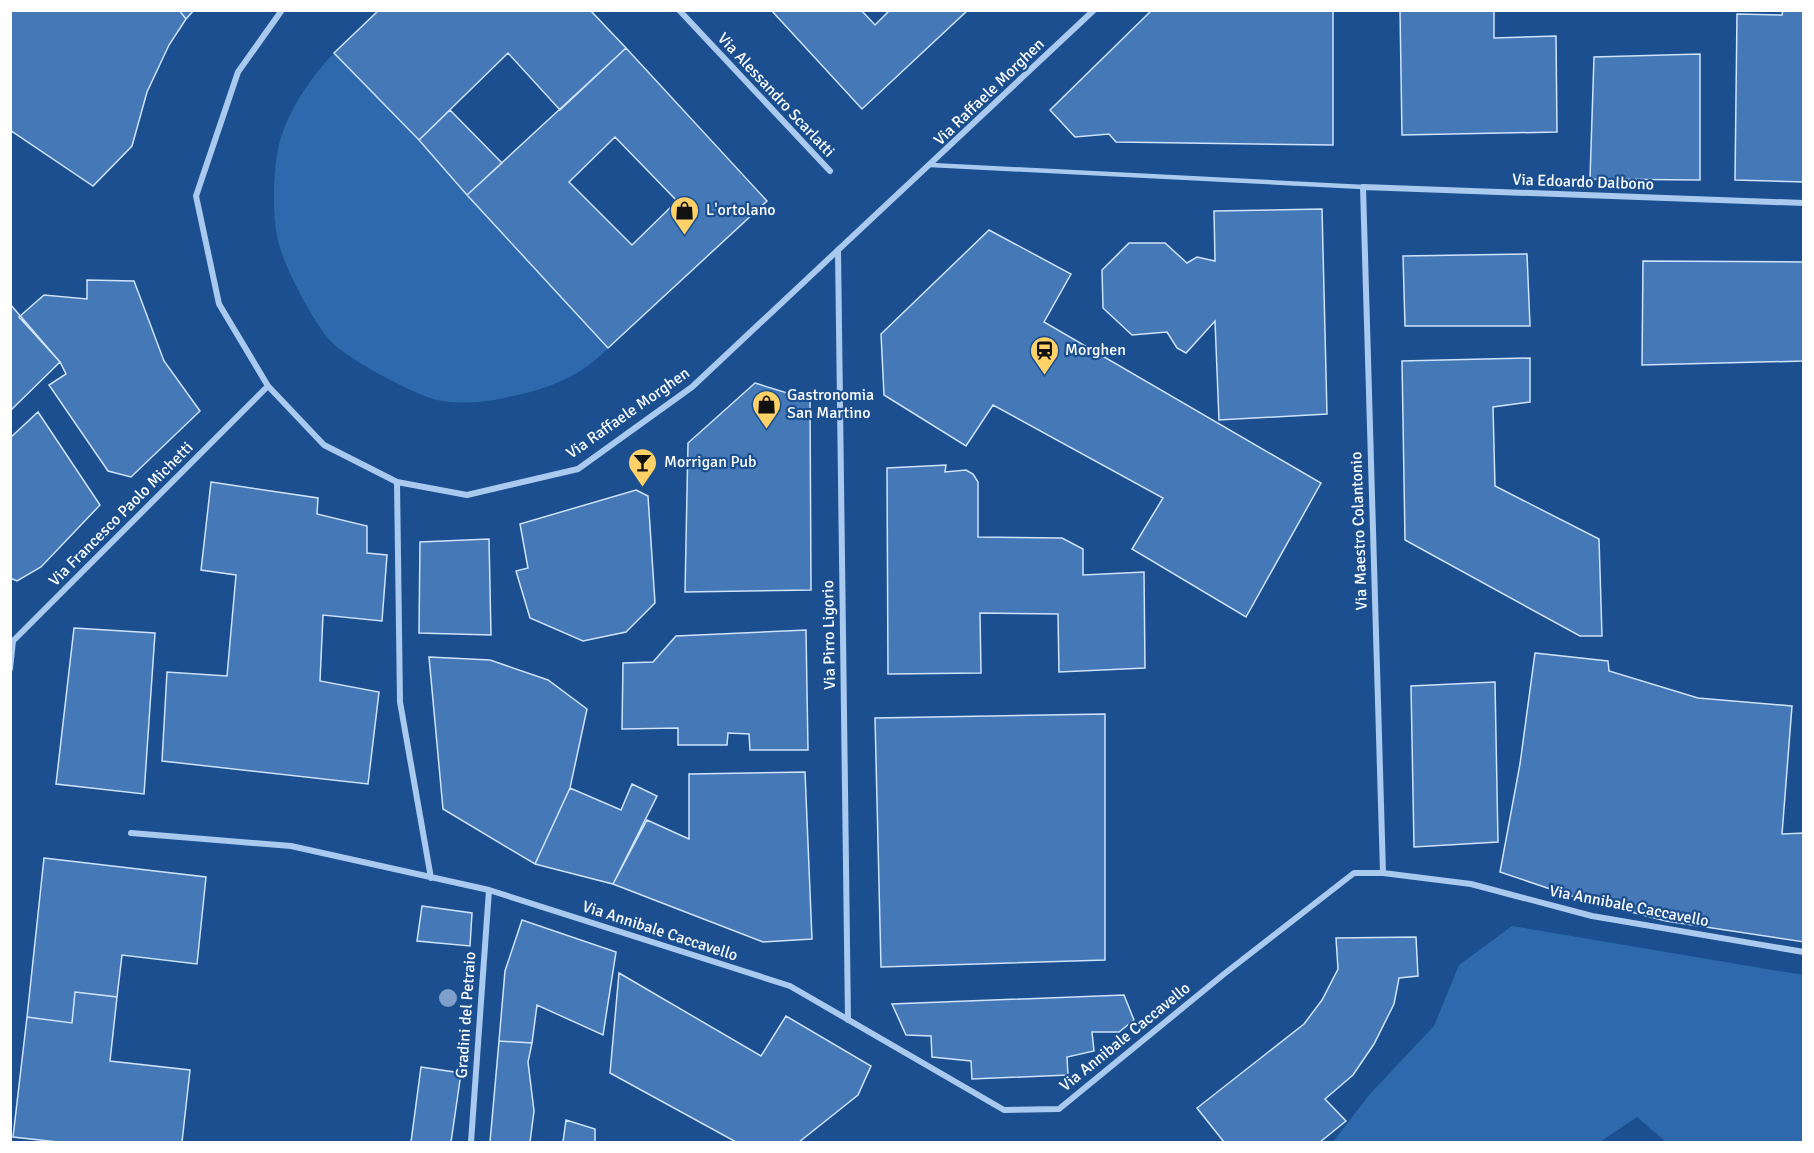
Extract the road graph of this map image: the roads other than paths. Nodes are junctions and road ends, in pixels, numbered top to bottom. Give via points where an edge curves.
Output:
1 (282, 10) edge
2 (679, 10) edge
3 (1094, 10) edge
4 (931, 165) junction
5 (830, 171) dead end
6 (1362, 187) junction
7 (1803, 203) edge
8 (838, 250) junction
9 (268, 386) junction
10 (397, 482) junction
11 (12, 640) edge
12 (10, 669) edge
13 (131, 833) dead end
14 (1383, 873) junction
15 (431, 878) junction
16 (489, 890) junction
17 (1803, 952) edge
18 (848, 1020) junction
19 (471, 1143) edge

1 - 9 street, Via Raffaele Morghen via 238,72 196,196 219,304
2 - 5 street, Via Alessandro Scarlatti
3 - 4 street, Via Raffaele Morghen
4 - 6 lane
4 - 8 street, Via Raffaele Morghen
6 - 7 street, Via Edoardo Dalbono
6 - 14 street, Via Maestro Colantonio
8 - 10 street, Via Raffaele Morghen via 692,387 578,469 467,495
8 - 18 street, Via Pirro Ligorio
9 - 10 street, Via Raffaele Morghen via 324,446
9 - 11 street, Via Francesco Paolo Michetti
10 - 15 street via 400,702
11 - 12 street, Via Francesco Paolo Michetti
13 - 15 street, Via Annibale Caccavello via 291,846
14 - 17 street, Via Annibale Caccavello via 1471,884 1592,916
14 - 18 street, Via Annibale Caccavello via 1354,873 1059,1109 1004,1110
15 - 16 street, Via Annibale Caccavello
16 - 18 street, Via Annibale Caccavello via 790,986
16 - 19 street, Gradini del Petraio

